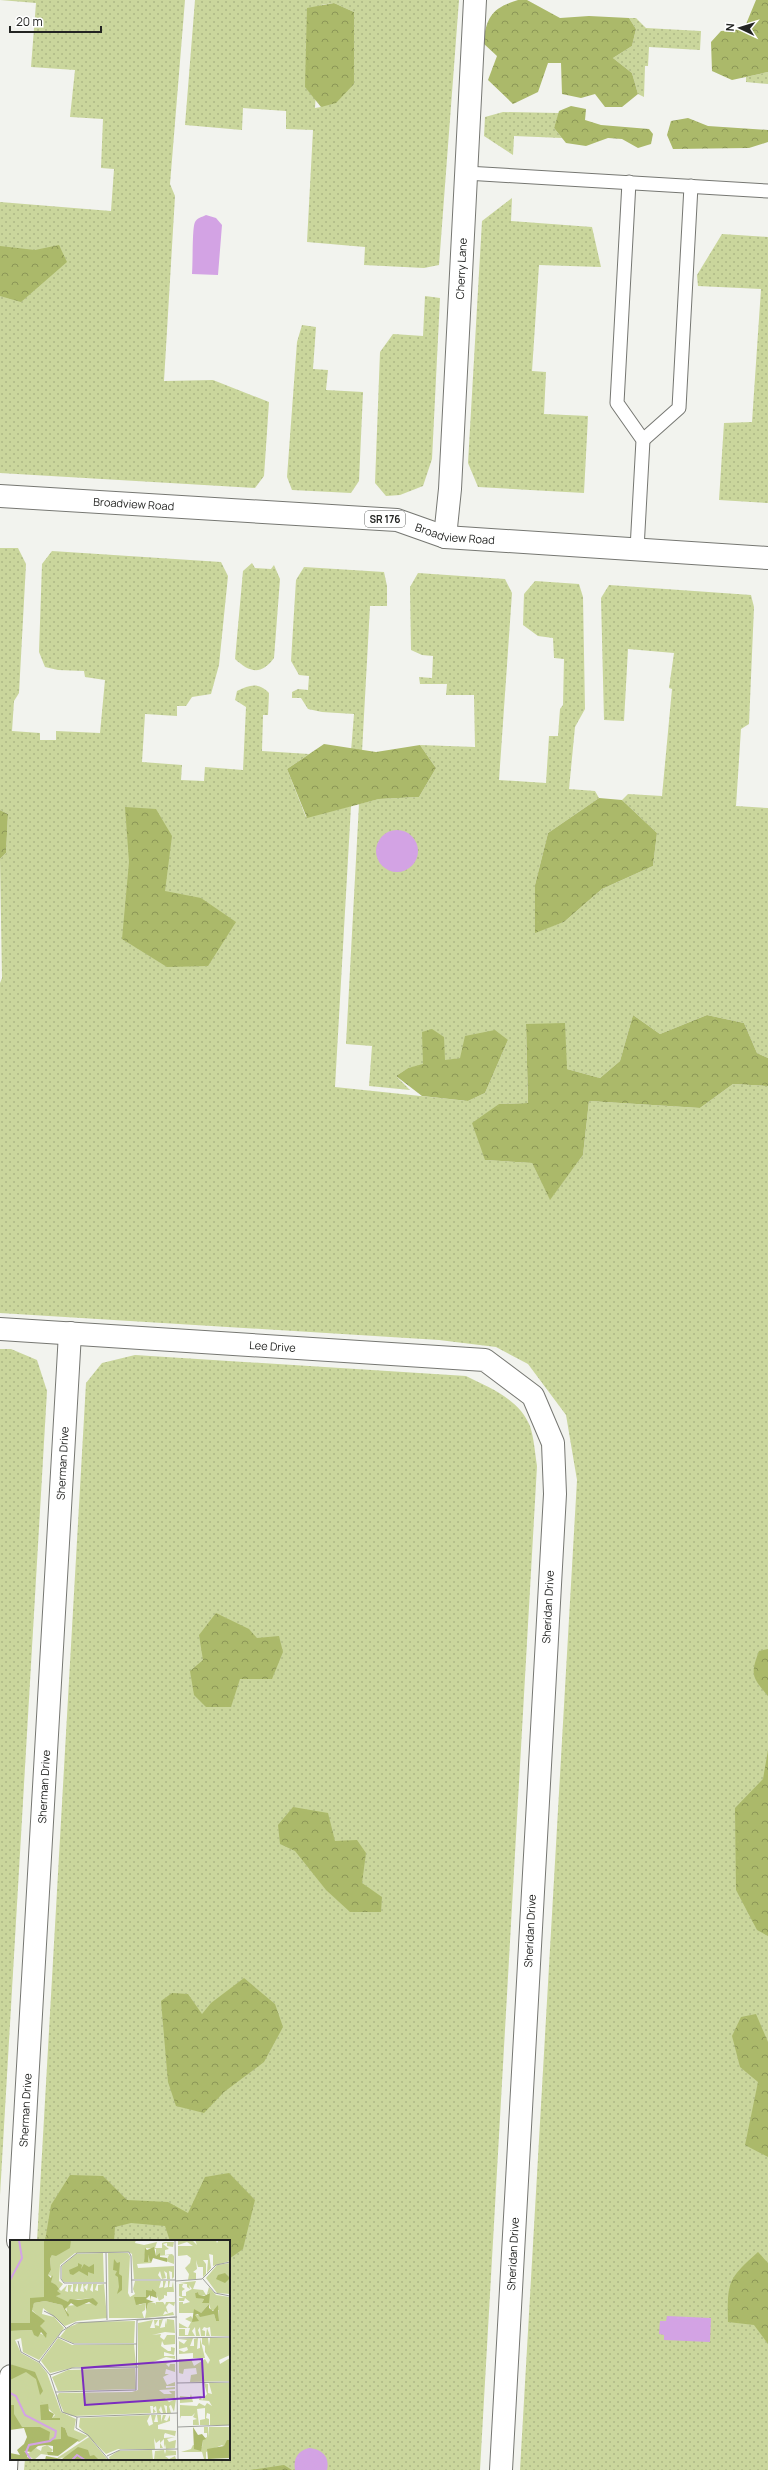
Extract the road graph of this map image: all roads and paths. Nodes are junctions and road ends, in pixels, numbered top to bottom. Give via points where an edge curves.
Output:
1 (476, 0) edge
2 (466, 173) junction
3 (629, 182) junction
4 (691, 186) junction
5 (768, 191) edge
6 (644, 440) junction
7 (0, 496) edge
8 (446, 537) junction
9 (637, 549) junction
10 (768, 558) edge
11 (0, 1329) edge
12 (70, 1333) junction
13 (533, 1396) joint
14 (18, 2240) edge
15 (10, 2395) edge
16 (6, 2470) edge
17 (501, 2470) edge

1 - 2 street, Cherry Lane
2 - 3 lane
2 - 8 street, Cherry Lane
3 - 4 lane
3 - 6 lane via 617,404
4 - 5 lane
4 - 6 lane via 679,408
6 - 9 lane
7 - 8 street, Broadview Road / SR 176 via 397,520
8 - 9 street, Broadview Road / SR 176
9 - 10 street, Broadview Road / SR 176
11 - 12 street, Lee Drive
12 - 13 street, Lee Drive via 485,1360
12 - 14 street, Sherman Drive
13 - 17 street, Sheridan Drive via 553,1442 554,1494
15 - 16 street

